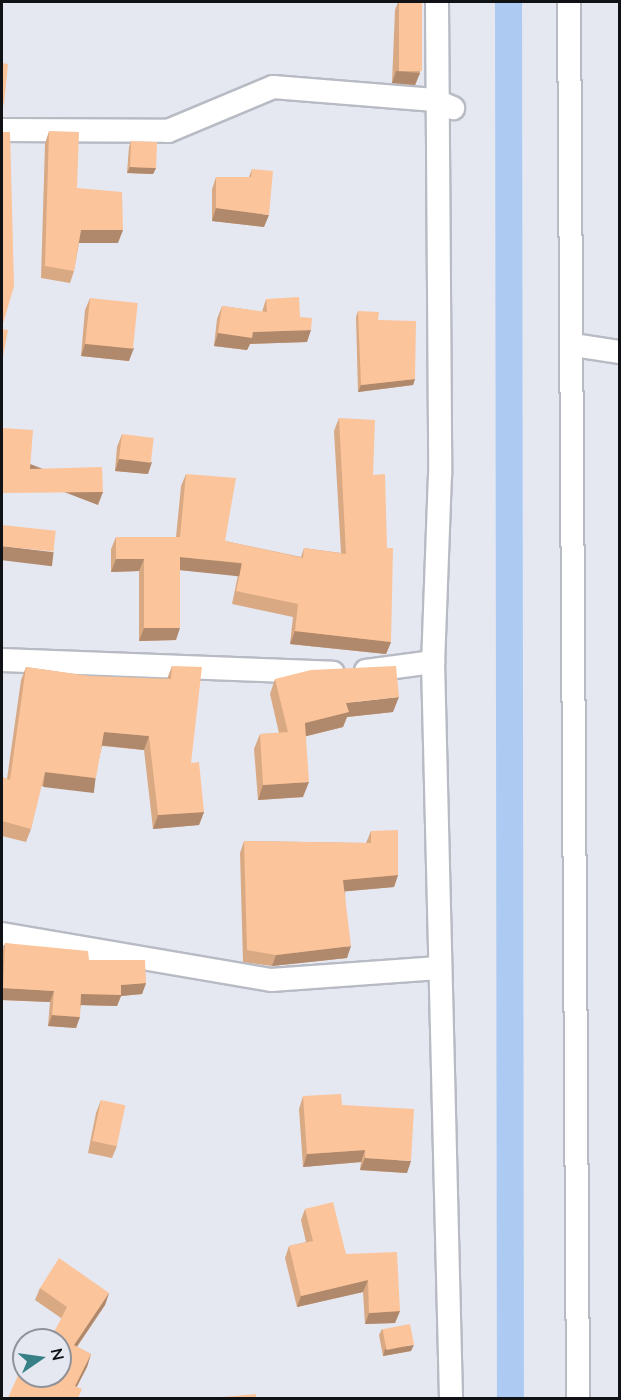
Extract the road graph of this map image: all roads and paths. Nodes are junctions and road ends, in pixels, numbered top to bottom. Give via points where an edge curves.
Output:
1 (437, 2) edge
2 (569, 2) edge
3 (443, 104) junction
4 (2, 130) edge
5 (574, 345) junction
6 (620, 352) edge
7 (2, 660) edge
8 (433, 663) junction
9 (2, 934) edge
10 (439, 968) junction
11 (451, 1398) edge
12 (578, 1398) edge

1 - 3 street
2 - 5 street
3 - 4 street via 273,87 168,131
3 - 8 street via 440,474
5 - 6 street
5 - 12 street
7 - 8 street via 346,673
8 - 10 street
9 - 10 street via 271,980
10 - 11 street

